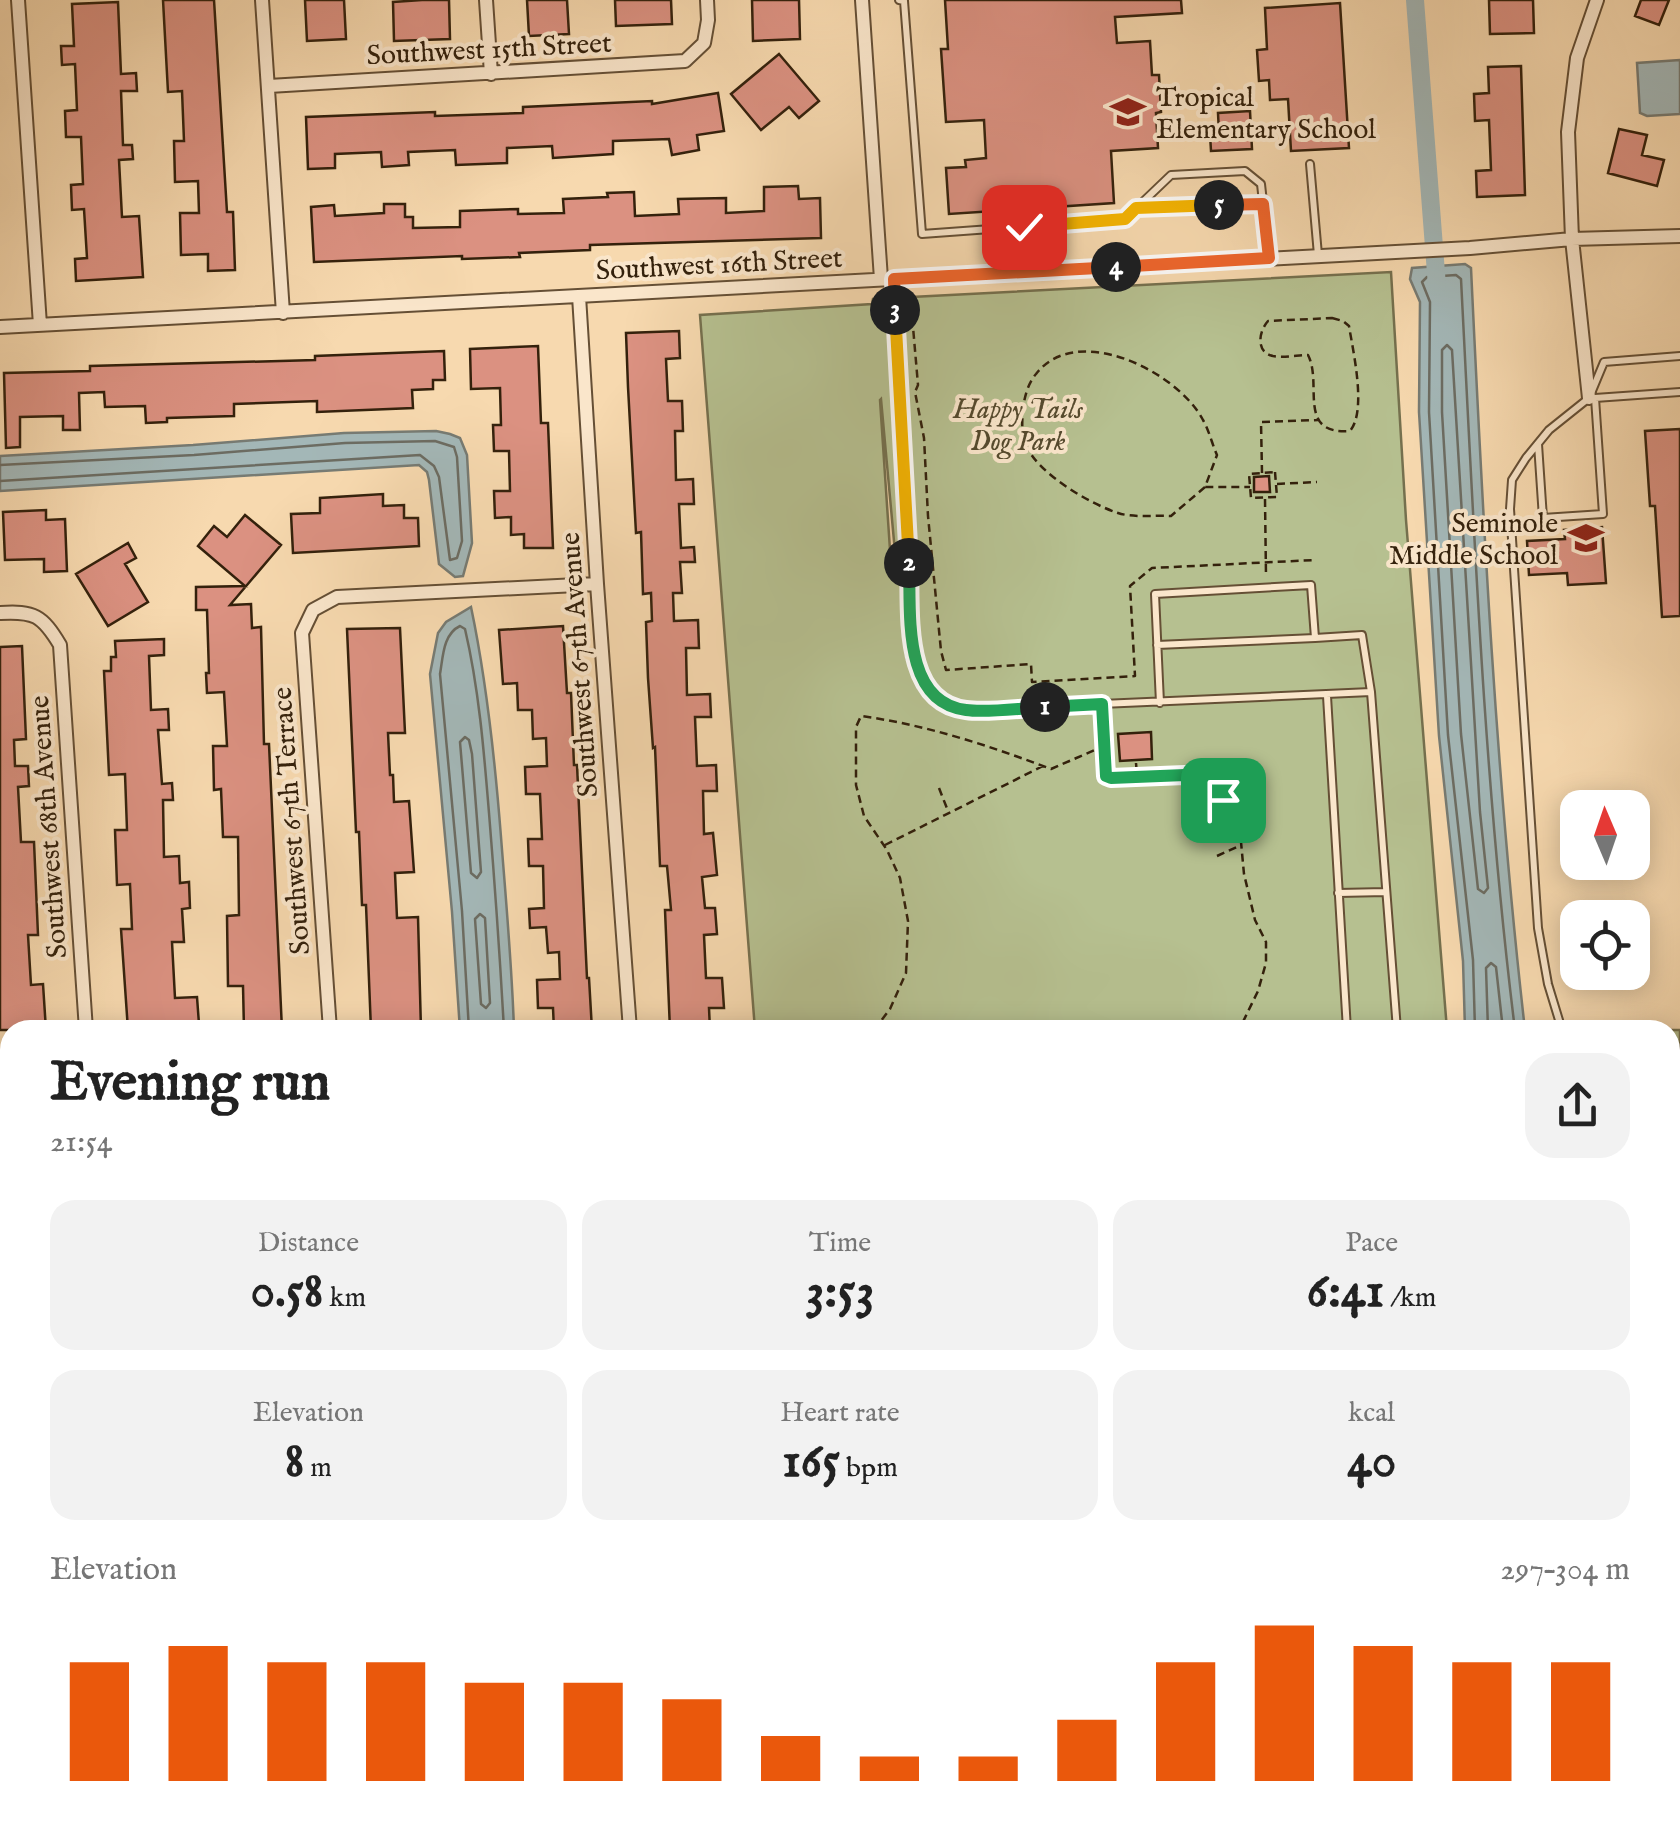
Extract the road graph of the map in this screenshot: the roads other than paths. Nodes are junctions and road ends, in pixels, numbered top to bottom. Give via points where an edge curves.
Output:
1 (18, 0) edge
2 (262, 0) edge
3 (486, 0) edge
4 (706, 0) edge
5 (862, 0) edge
6 (899, 0) edge
7 (1597, 0) edge
8 (491, 74) junction
9 (269, 86) junction
10 (1310, 164) dead end
11 (1263, 204) junction
12 (1136, 208) junction
13 (1680, 236) edge
14 (1572, 239) junction
15 (1318, 256) junction
16 (1269, 258) junction
17 (887, 279) junction
18 (579, 296) junction
19 (283, 313) junction
20 (40, 325) junction
21 (0, 326) edge
22 (1680, 356) edge
23 (1680, 392) edge
24 (1592, 398) junction
25 (1538, 443) junction
26 (597, 584) junction
27 (0, 613) edge
28 (1314, 638) junction
29 (1157, 645) junction
30 (1371, 692) junction
31 (1327, 696) junction
32 (941, 702) joint
33 (1160, 702) junction
34 (1338, 892) junction
35 (1386, 892) junction
36 (85, 1020) edge
37 (329, 1020) edge
38 (629, 1020) edge
39 (1346, 1020) edge
40 (1397, 1020) edge
41 (1559, 1020) edge

1 - 20 street
2 - 9 street
3 - 8 street
4 - 8 street, Southwest 15th Street via 704,43 685,61
5 - 17 street
6 - 12 lane via 922,234 1125,219
7 - 14 street via 1577,58 1568,132
8 - 9 street, Southwest 15th Street
9 - 19 street
10 - 15 lane
11 - 12 lane
11 - 12 lane via 1261,184 1245,172 1171,175
11 - 16 lane
13 - 14 street, Southwest 16th Street
14 - 15 street, Southwest 16th Street
14 - 24 street
15 - 16 street, Southwest 16th Street
16 - 17 street, Southwest 16th Street
17 - 18 street, Southwest 16th Street
17 - 32 street via 914,656 925,686
18 - 19 street, Southwest 16th Street
18 - 26 street, Southwest 67th Avenue
19 - 20 street, Southwest 16th Street
20 - 21 street, Southwest 16th Street
22 - 24 lane via 1604,362
23 - 24 lane
24 - 25 lane
24 - 25 lane via 1603,514 1543,518
25 - 41 lane via 1512,480 1510,509 1538,928
26 - 37 street, Southwest 67th Terrace via 337,597 313,610 302,633
26 - 38 street, Southwest 67th Avenue
27 - 36 street, Southwest 68th Avenue via 26,612 48,625 60,644
28 - 29 lane
28 - 29 lane via 1311,584 1266,586 1155,594
28 - 30 lane via 1362,634
29 - 33 lane
30 - 31 lane
30 - 35 lane
31 - 33 lane
31 - 34 lane
32 - 33 lane via 966,710
34 - 35 lane
34 - 39 lane
35 - 40 lane

